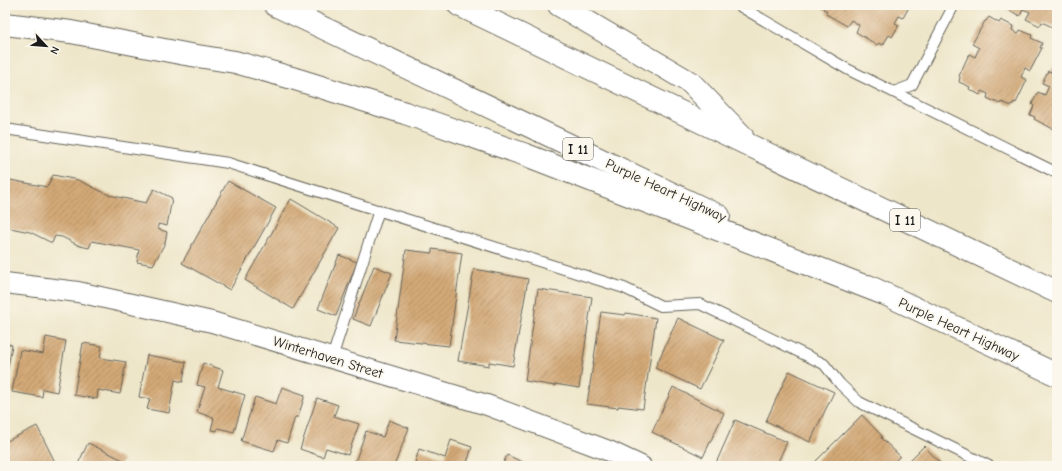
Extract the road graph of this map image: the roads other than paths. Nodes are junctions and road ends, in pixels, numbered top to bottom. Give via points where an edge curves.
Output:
1 (275, 5) edge
2 (459, 5) edge
3 (559, 5) edge
4 (738, 5) edge
5 (954, 5) edge
6 (5, 24) edge
7 (894, 92) junction
8 (5, 130) edge
9 (753, 147) junction
10 (1057, 173) edge
11 (379, 210) junction
12 (5, 283) edge
13 (1057, 292) edge
14 (882, 293) junction
15 (332, 358) junction
16 (1057, 374) edge
17 (606, 458) edge
18 (641, 466) edge
19 (990, 466) edge

1 - 14 highway, Purple Heart Highway / I 11
2 - 9 highway, I 11
3 - 9 highway via 691,83
4 - 7 lane via 847,69
5 - 7 lane via 912,85
6 - 14 highway via 72,32 235,62 292,78 406,113 512,150
7 - 10 lane
8 - 11 lane via 228,163
9 - 13 highway, I 11
11 - 15 lane
11 - 19 lane via 624,288 661,306 700,304 824,364 859,402
12 - 15 street, Winterhaven Street via 78,292 212,322
14 - 16 highway, Purple Heart Highway / I 11
15 - 17 street, Winterhaven Street via 487,405
17 - 18 street, Winterhaven Street

